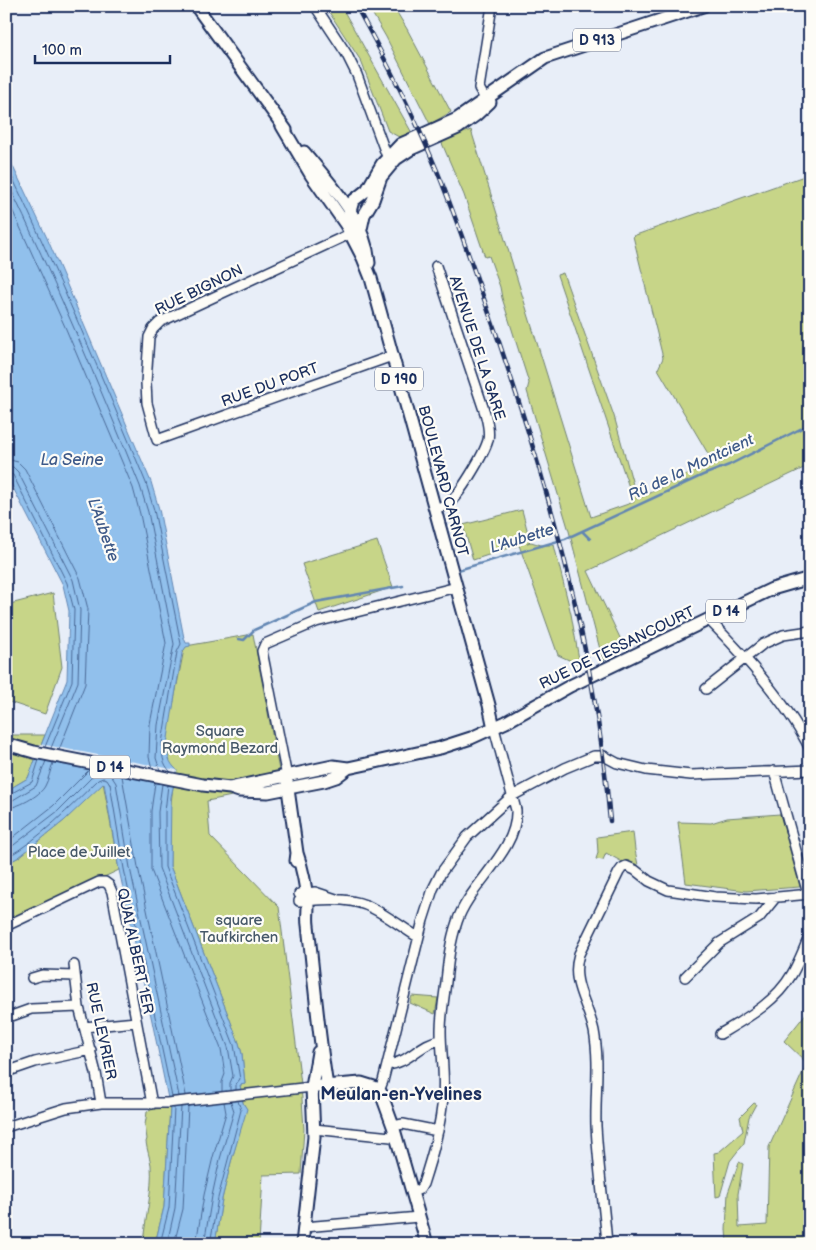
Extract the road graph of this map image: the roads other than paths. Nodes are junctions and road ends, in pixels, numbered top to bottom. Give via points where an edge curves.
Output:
1 (196, 6) edge
2 (315, 6) edge
3 (492, 6) edge
4 (703, 6) edge
5 (486, 102) junction
6 (389, 161) junction
7 (351, 216) junction
8 (436, 266) dead end
9 (392, 356) junction
10 (157, 440) joint
11 (435, 508) junction
12 (810, 578) edge
13 (455, 582) junction
14 (708, 620) junction
15 (810, 631) edge
16 (746, 658) junction
17 (706, 689) dead end
18 (494, 728) junction
19 (6, 744) edge
20 (810, 749) edge
21 (6, 751) edge
22 (34, 752) junction
23 (348, 768) junction
24 (810, 770) edge
25 (774, 771) junction
26 (286, 777) junction
27 (230, 788) junction
28 (288, 789) junction
29 (509, 799) junction
30 (809, 894) edge
31 (303, 896) junction
32 (776, 897) junction
33 (6, 926) edge
34 (810, 935) edge
35 (418, 937) junction
36 (74, 965) dead end
37 (75, 976) junction
38 (685, 977) dead end
39 (32, 978) dead end
40 (79, 1007) junction
41 (6, 1018) edge
42 (136, 1022) junction
43 (84, 1027) junction
44 (720, 1034) dead end
45 (441, 1040) junction
46 (320, 1042) junction
47 (91, 1050) junction
48 (387, 1065) junction
49 (6, 1072) edge
50 (315, 1087) junction
51 (379, 1091) junction
52 (101, 1103) junction
53 (152, 1104) junction
54 (6, 1128) edge
55 (314, 1129) junction
56 (395, 1131) junction
57 (438, 1131) junction
58 (412, 1192) junction
59 (419, 1217) junction
60 (304, 1227) junction
61 (302, 1244) edge
62 (426, 1244) edge
63 (607, 1244) edge

1 - 7 main road, D 190 via 282,126 311,175
2 - 6 street via 357,75
3 - 5 street via 479,88
4 - 5 main road, D 913 via 551,55 537,62
5 - 6 main road, D 913 via 454,121 401,144
6 - 7 main road, D 913
6 - 7 main road, D 913 via 373,200
7 - 9 main road, BOULEVARD CARNOT / D 190 via 368,249 371,278
7 - 10 street, RUE BIGNON via 160,322 153,329 149,338 146,383 147,403
8 - 11 street, AVENUE DE LA GARE via 489,431 485,449 454,499
9 - 10 street, RUE DU PORT
9 - 11 main road, BOULEVARD CARNOT / D 190
11 - 13 main road, BOULEVARD CARNOT / D 190
12 - 14 main road, RUE DE TESSANCOURT / D 14 via 772,589
13 - 18 main road, D 190
13 - 26 street via 316,622 265,644 262,652
14 - 16 street
14 - 18 main road, RUE DE TESSANCOURT / D 14 via 563,689
15 - 16 street via 783,635 763,644
16 - 17 street
16 - 20 street via 792,718
18 - 23 main road, D 14 via 452,745
18 - 29 street, D 190
19 - 22 main road, D 14
21 - 22 main road, D 14
22 - 27 main road, D 14
23 - 26 main road, D 14 via 333,766
23 - 28 main road, D 14 via 336,776
24 - 25 street
25 - 29 street via 691,775 646,770 617,763 604,756 594,756
25 - 30 street
26 - 27 main road, D 14
26 - 28 main road
27 - 28 main road, D 14 via 262,792
28 - 31 main road via 296,853 303,872
29 - 35 street via 467,837 441,872
29 - 45 street via 516,815 506,846 469,898 457,921 450,945
30 - 32 street
31 - 35 street via 319,892 338,900 362,904
31 - 46 main road via 301,912 307,920
32 - 38 street via 759,918 719,943
32 - 63 street via 734,899 676,892 648,881 626,866 622,868 579,954 575,974 598,1055 596,1125
33 - 42 street, QUAI ALBERT 1ER via 99,882 110,885
34 - 44 street via 782,989 767,1004
35 - 48 street
36 - 37 street, RUE LEVRIER
37 - 39 street via 42,975
37 - 40 street, RUE LEVRIER
40 - 41 street via 31,1009
40 - 43 street, RUE LEVRIER
42 - 43 street
42 - 53 street, QUAI ALBERT 1ER
43 - 47 street, RUE LEVRIER
45 - 48 street via 430,1042 403,1061
45 - 57 street via 444,1092
46 - 50 main road
46 - 50 main road via 314,1072
47 - 49 street
47 - 52 street, RUE LEVRIER
48 - 51 street
50 - 51 main road via 366,1084
50 - 53 street
50 - 55 main road
51 - 56 main road
52 - 53 street
52 - 54 street via 66,1108
55 - 56 street via 363,1134
55 - 60 main road
56 - 57 street via 403,1124
56 - 58 main road
57 - 58 street via 423,1184
58 - 59 main road
59 - 60 street
59 - 62 main road
60 - 61 main road

